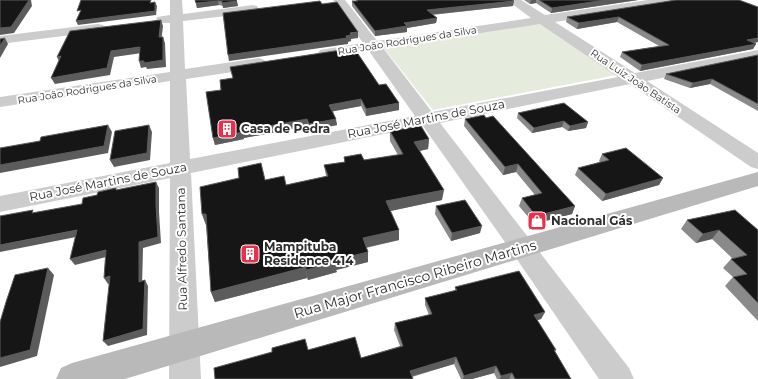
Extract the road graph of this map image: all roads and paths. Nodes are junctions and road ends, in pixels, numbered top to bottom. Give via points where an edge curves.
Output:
1 (339, 0) edge
2 (513, 0) edge
3 (672, 0) edge
4 (267, 8) edge
5 (176, 9) edge
6 (543, 20) junction
7 (153, 22) edge
8 (107, 27) edge
9 (0, 40) edge
10 (373, 46) junction
11 (758, 54) edge
12 (310, 55) edge
13 (271, 61) edge
14 (178, 75) junction
15 (631, 78) junction
16 (0, 102) edge
17 (427, 119) junction
18 (758, 162) edge
19 (180, 168) junction
20 (758, 178) edge
21 (0, 204) edge
22 (522, 248) junction
23 (184, 346) junction
24 (72, 379) edge
25 (185, 379) edge
26 (618, 379) edge

1 - 10 street
2 - 6 street, Rua Luiz João Batista
3 - 6 street, Rua João Rodrigues da Silva
4 - 5 street
5 - 7 street
5 - 14 street, Rua Alfredo Santana
6 - 10 street, Rua João Rodrigues da Silva
6 - 15 street, Rua Luiz João Batista
8 - 9 street
10 - 12 street, Rua João Rodrigues da Silva
10 - 17 street
11 - 15 street, Rua José Martins de Souza
13 - 14 street, Rua João Rodrigues da Silva
14 - 16 street, Rua João Rodrigues da Silva
14 - 19 street, Rua Alfredo Santana
15 - 17 street, Rua José Martins de Souza
15 - 18 street, Rua Luiz João Batista
17 - 19 street, Rua José Martins de Souza
17 - 22 street
19 - 21 street, Rua José Martins de Souza
19 - 23 street, Rua Alfredo Santana
20 - 22 main road, Rua Major Francisco Ribeiro Martins
22 - 23 main road, Rua Major Francisco Ribeiro Martins
22 - 26 street
23 - 24 main road, Rua Major Francisco Ribeiro Martins
23 - 25 street, Rua Alfredo Santana

